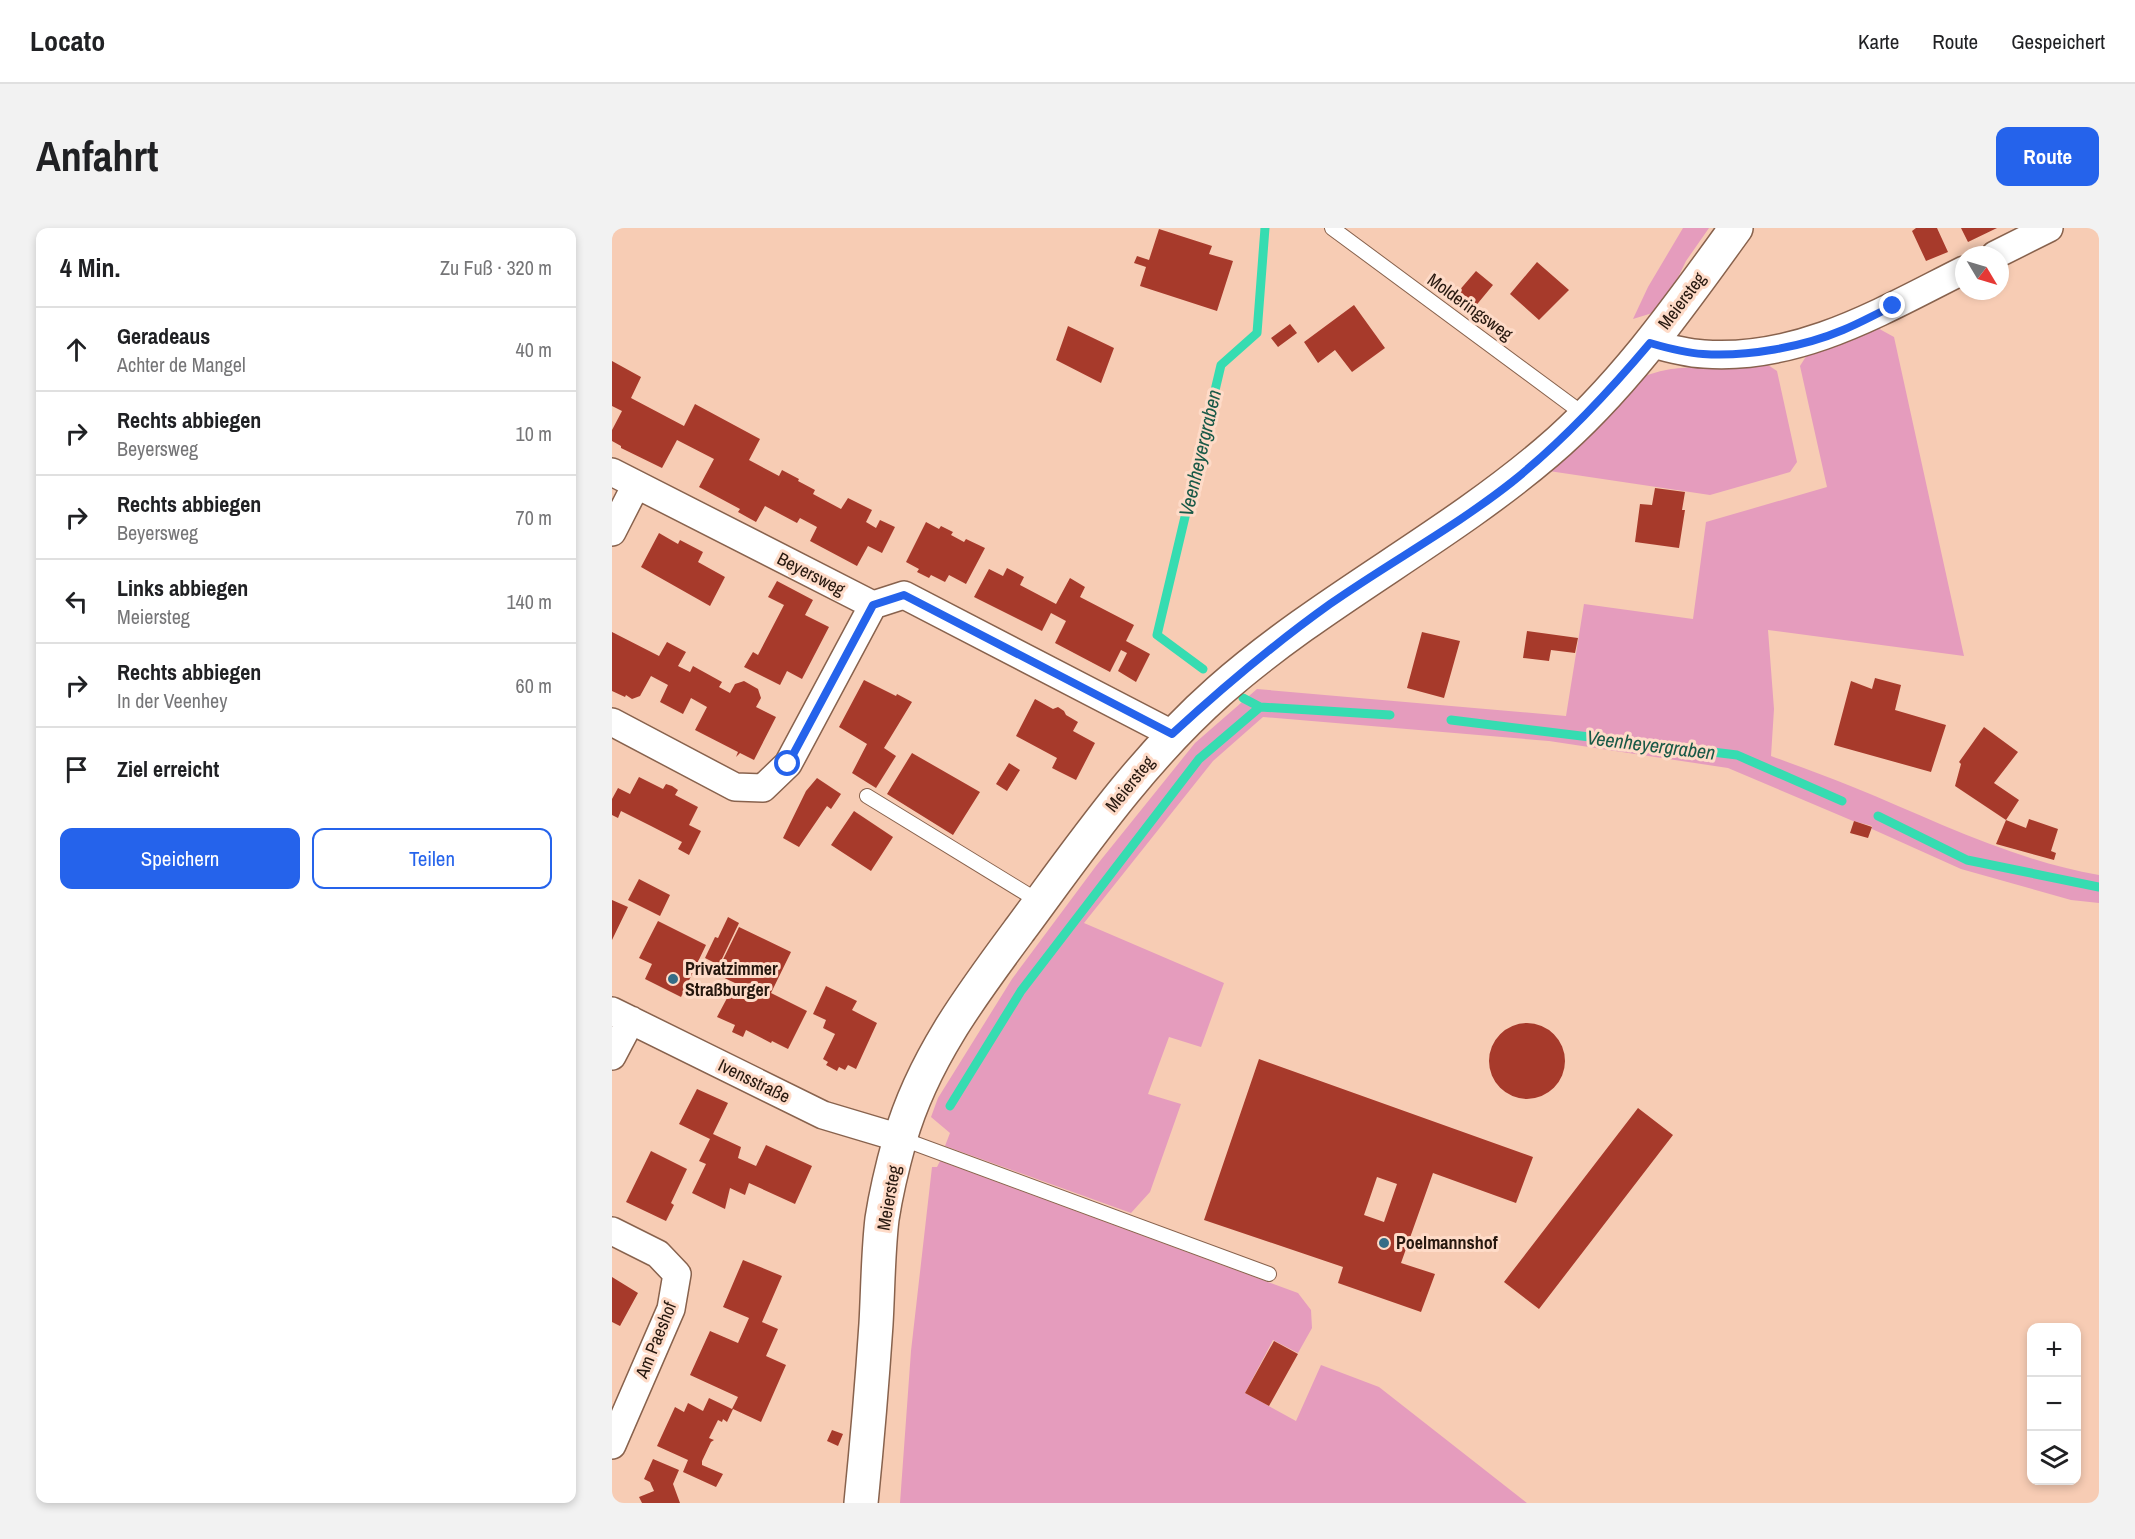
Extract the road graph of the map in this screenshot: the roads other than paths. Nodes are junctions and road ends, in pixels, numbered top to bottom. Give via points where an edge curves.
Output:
1 (1332, 228) edge
2 (1736, 228) edge
3 (2049, 228) edge
4 (2009, 248) edge
5 (1955, 274) edge
6 (1650, 343) junction
7 (1586, 416) junction
8 (612, 472) edge
9 (636, 485) junction
10 (612, 532) edge
11 (873, 605) junction
12 (612, 722) edge
13 (1172, 734) junction
14 (867, 795) dead end
15 (1040, 902) junction
16 (621, 1016) edge
17 (612, 1056) edge
18 (900, 1138) junction
19 (612, 1231) edge
20 (1269, 1274) dead end
21 (612, 1444) edge
22 (861, 1503) edge

1 - 7 lane, Molderingsweg
2 - 6 street, Meiersteg
3 - 4 street
5 - 6 street via 1842,331 1782,348 1730,355 1703,354
6 - 7 street, Meiersteg
7 - 13 street, Meiersteg via 1511,483 1331,604 1221,689
8 - 9 street, Beyersweg
9 - 10 street
9 - 11 street, Beyersweg
11 - 12 street via 788,764 763,788 735,787
11 - 13 street via 904,595
13 - 15 street, Meiersteg via 1116,800
14 - 15 lane
15 - 18 street, Meiersteg via 947,1032 923,1078
16 - 17 street
16 - 18 street, Ivensstraße via 823,1115
18 - 20 lane
18 - 22 street, Meiersteg via 882,1217
19 - 21 street, Am Paeshof via 658,1254 677,1274 671,1309

